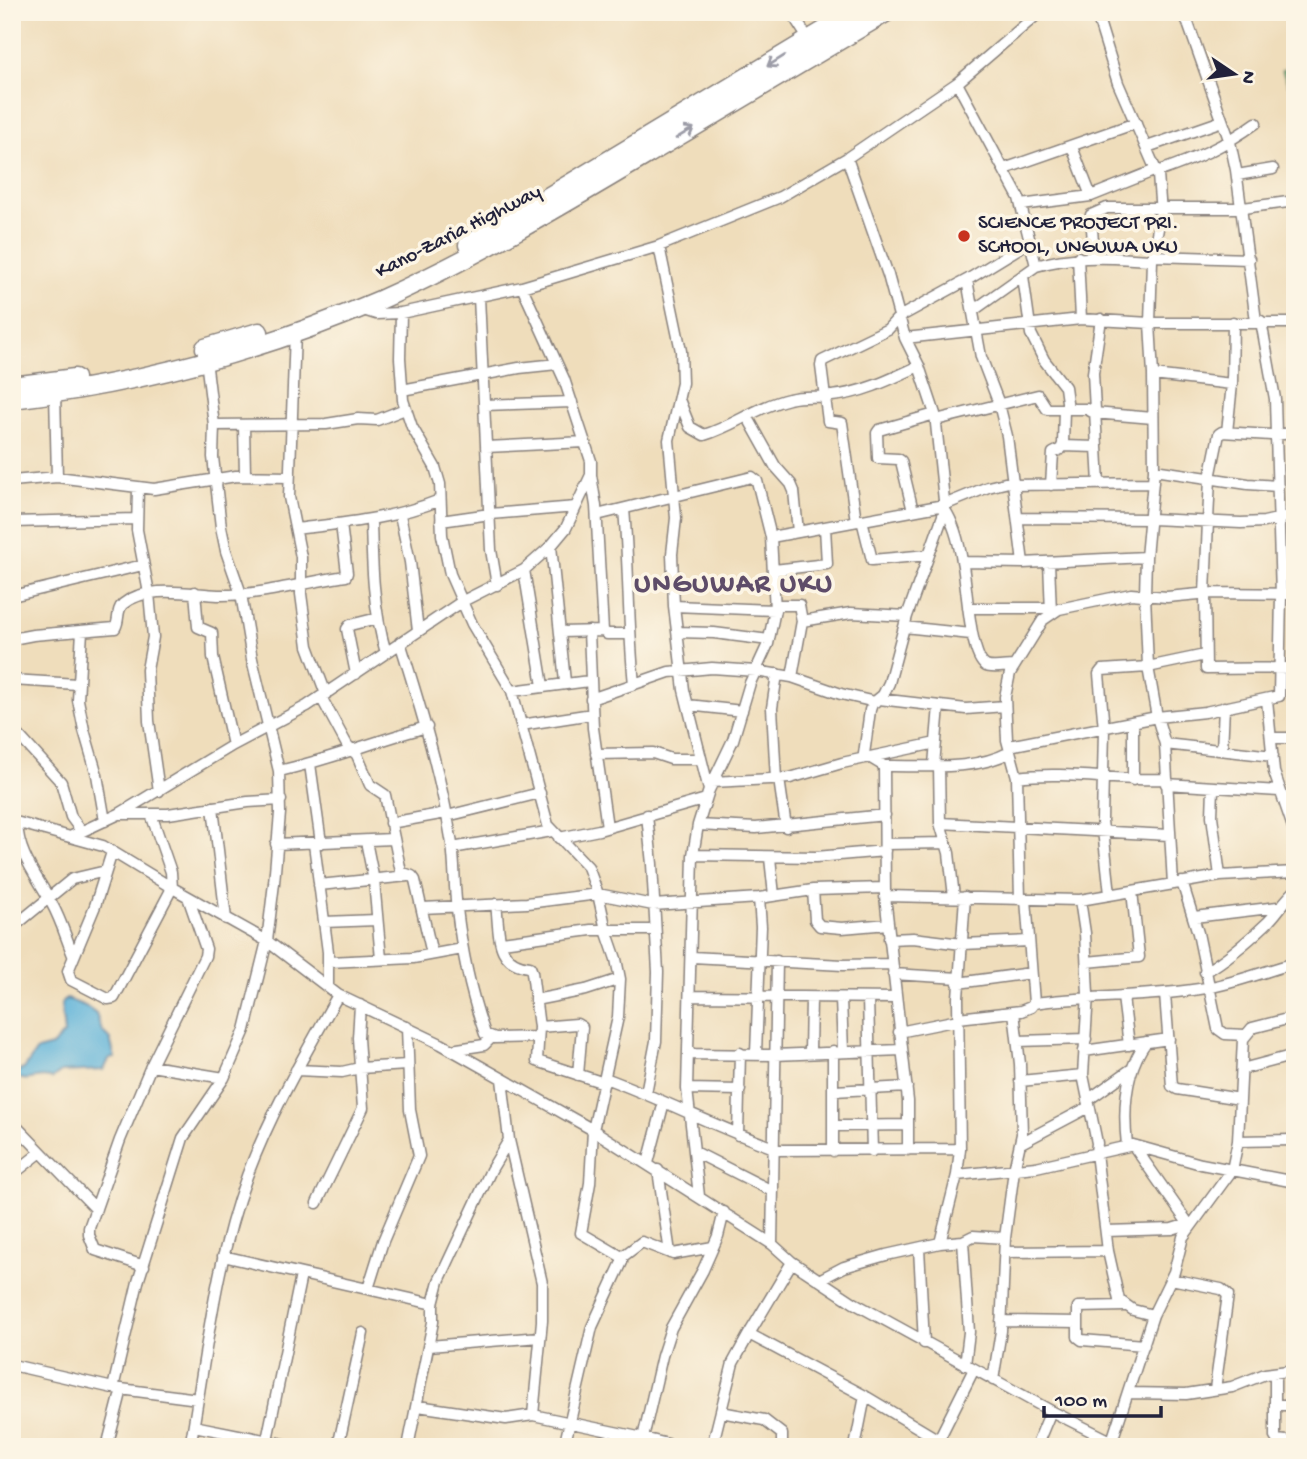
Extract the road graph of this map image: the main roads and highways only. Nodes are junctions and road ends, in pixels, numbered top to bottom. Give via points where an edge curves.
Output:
1 (855, 12) edge
2 (887, 12) edge
3 (12, 386) edge
4 (12, 399) edge

1 -> 3 highway, Kano-Zaria Highway via 479,240 361,295 180,355 99,374
4 -> 2 highway, Kano-Zaria Highway via 206,360 358,309 506,239

